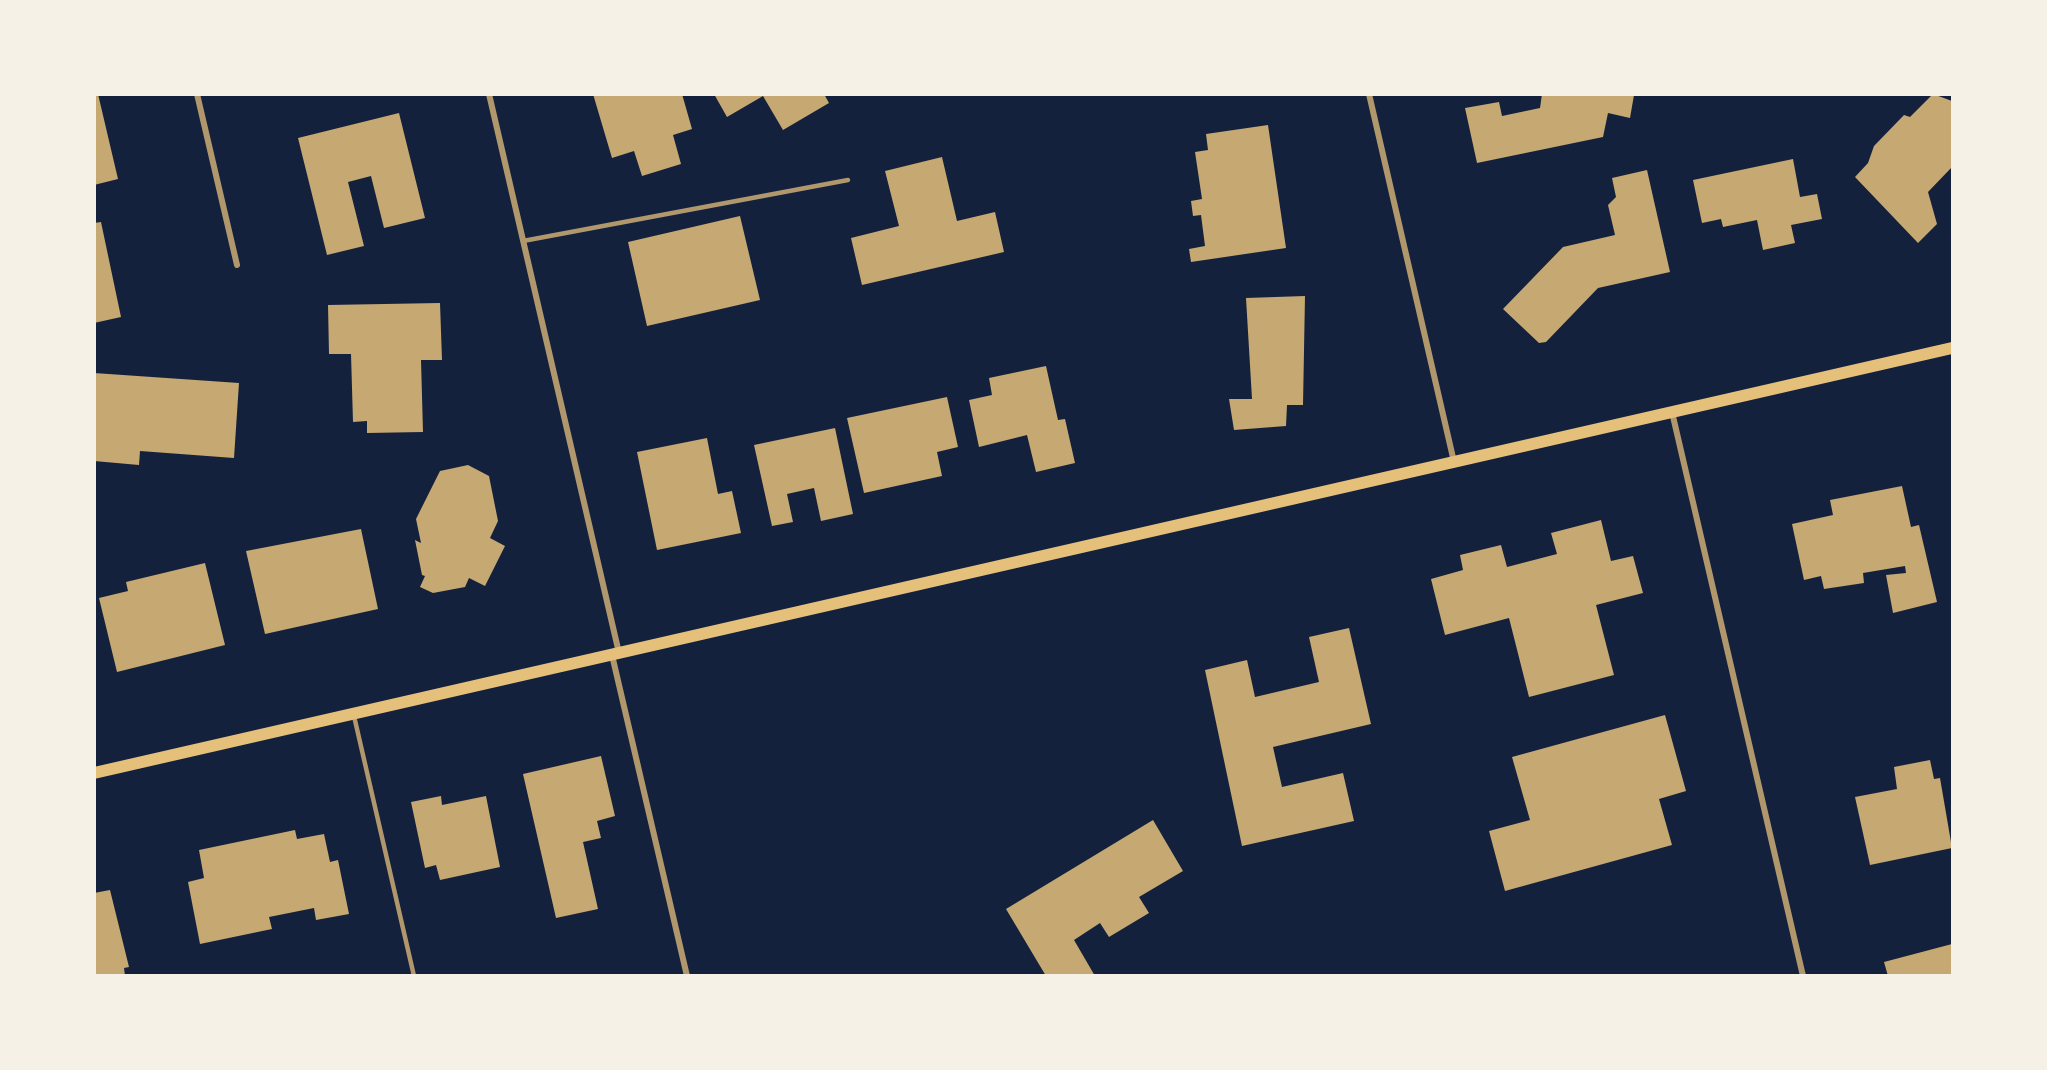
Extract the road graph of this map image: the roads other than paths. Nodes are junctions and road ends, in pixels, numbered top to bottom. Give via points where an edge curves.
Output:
1 (197, 94) edge
2 (489, 94) edge
3 (1369, 94) edge
4 (848, 180) dead end
5 (523, 241) junction
6 (237, 265) dead end
7 (1953, 348) edge
8 (1672, 412) junction
9 (1454, 462) junction
10 (616, 654) junction
11 (353, 714) junction
12 (94, 773) edge
13 (414, 975) edge
14 (687, 975) edge
15 (1803, 975) edge

1 - 6 street
2 - 5 street
3 - 9 street
4 - 5 lane
5 - 10 street
7 - 8 main road
8 - 9 main road
8 - 15 street
9 - 10 main road
10 - 11 main road
10 - 14 street
11 - 12 main road
11 - 13 lane

